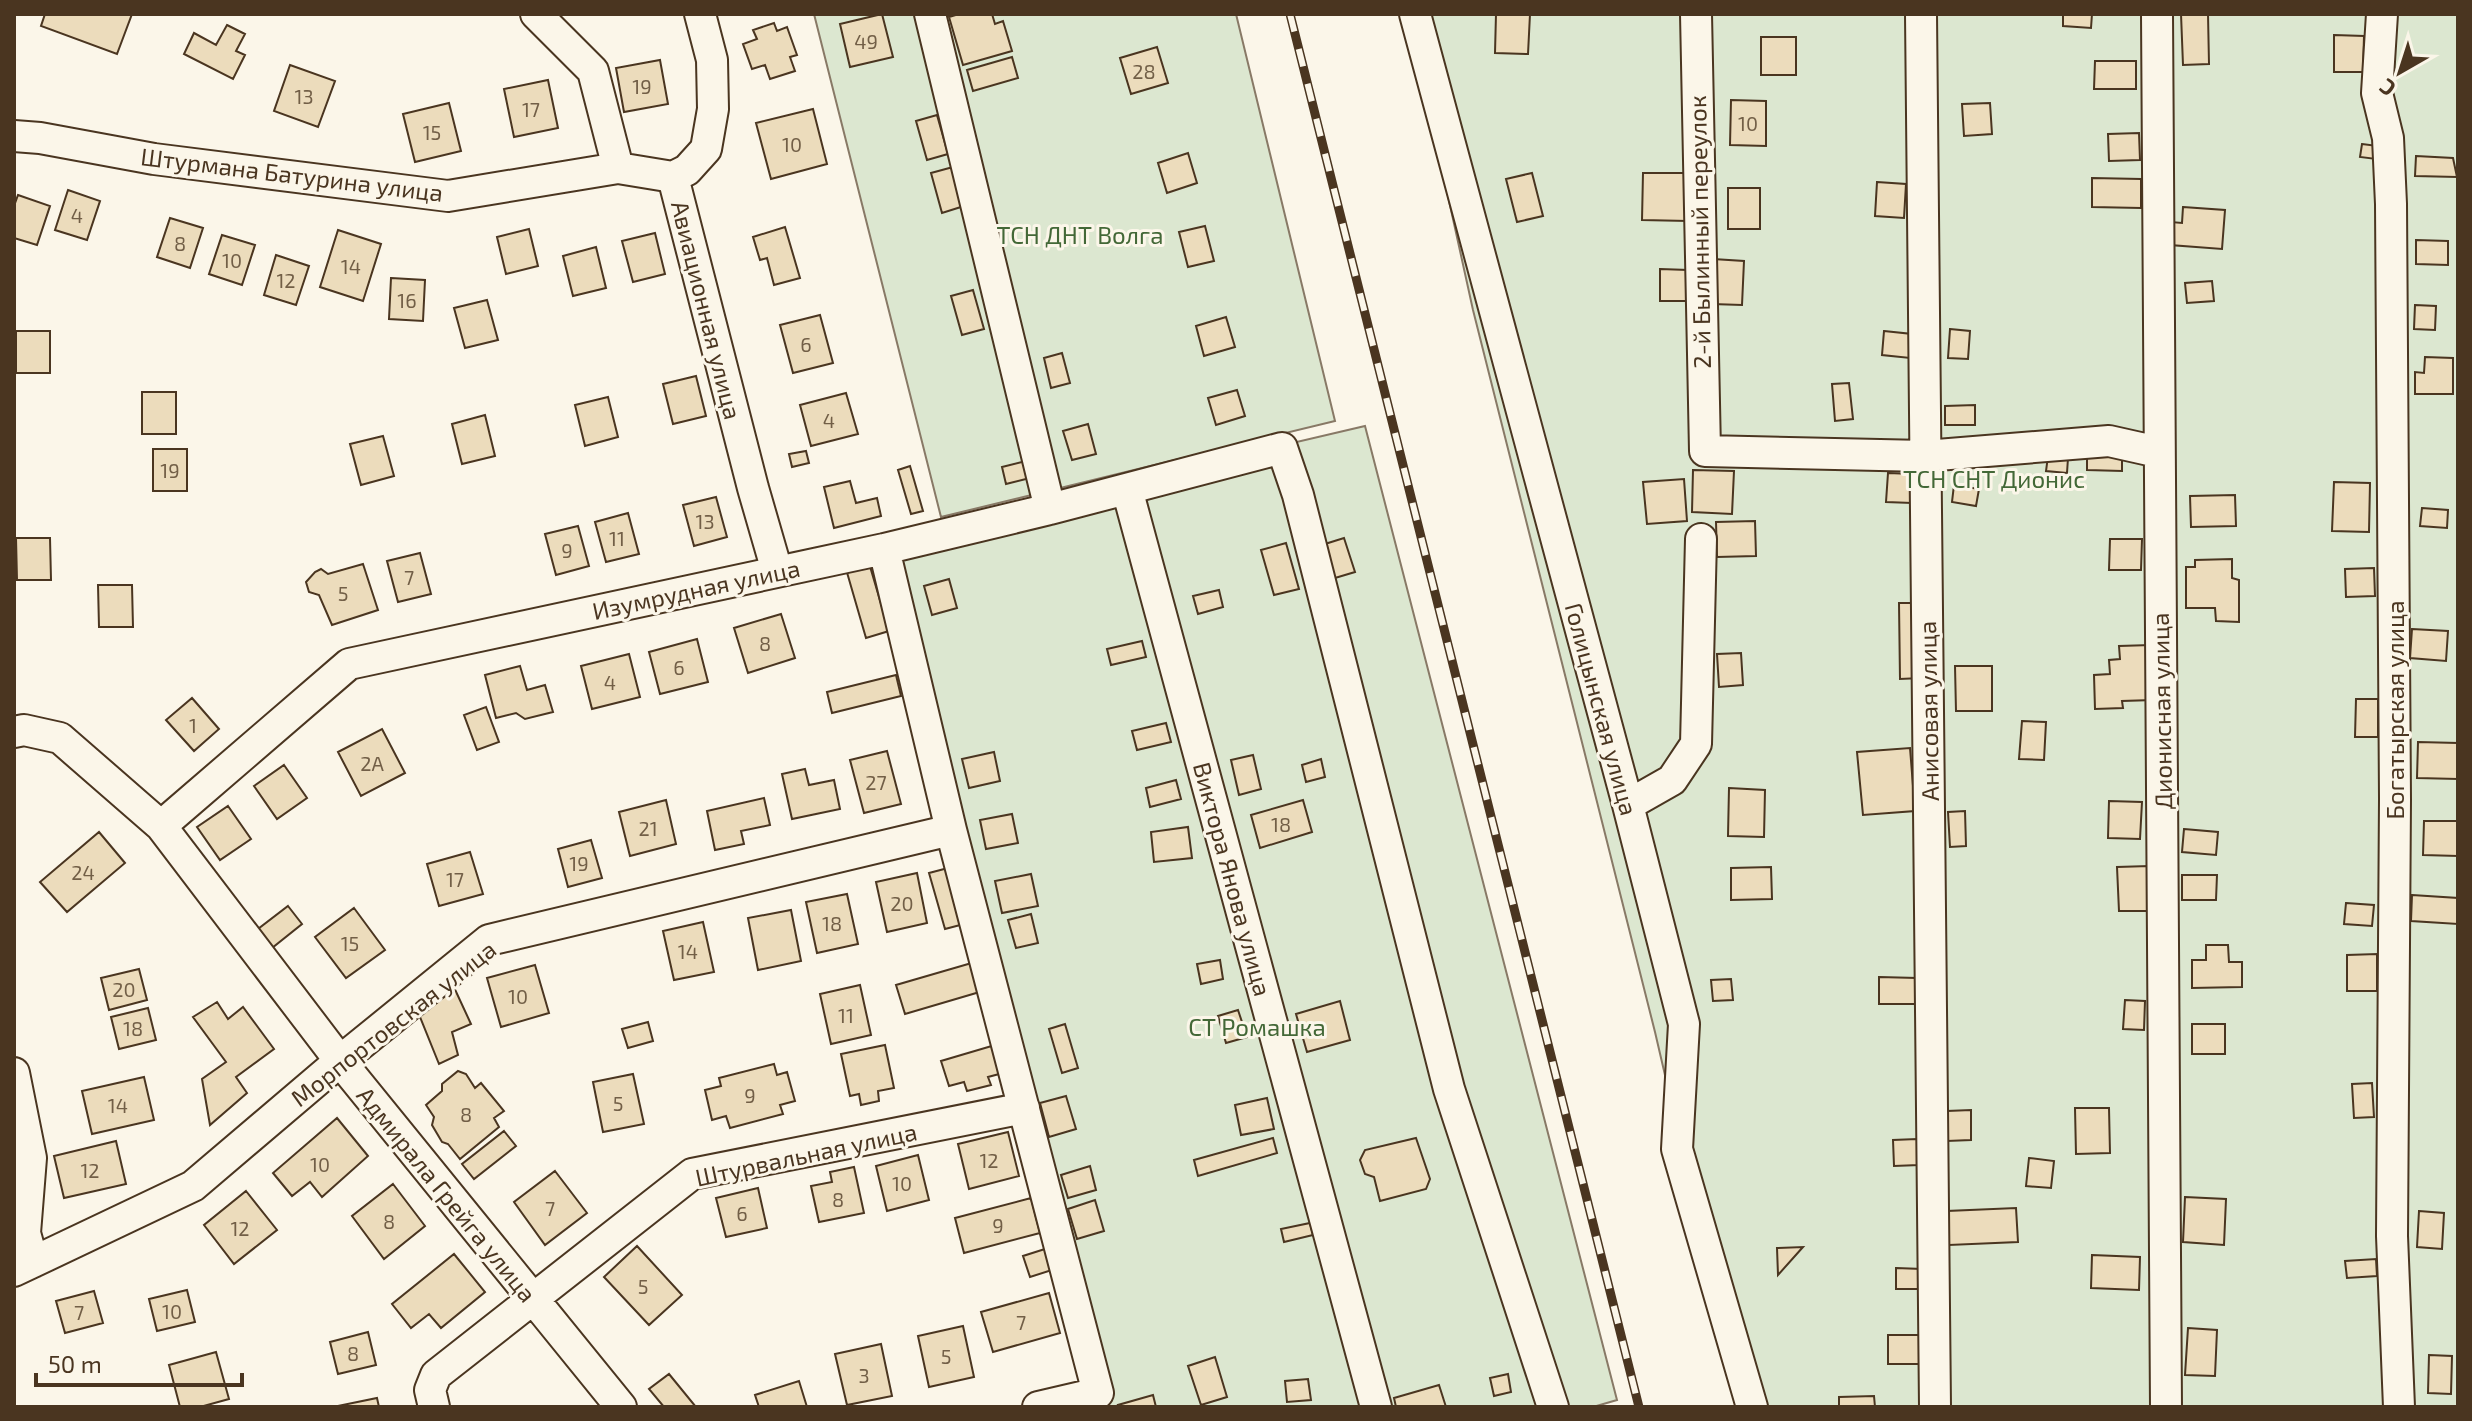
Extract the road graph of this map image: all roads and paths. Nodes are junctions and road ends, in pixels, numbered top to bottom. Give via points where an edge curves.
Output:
1 (536, 14) edge
2 (700, 14) edge
3 (930, 14) edge
4 (1415, 14) edge
5 (1696, 14) edge
6 (1921, 14) edge
7 (2157, 14) edge
8 (2382, 14) edge
9 (14, 136) edge
10 (618, 168) junction
11 (673, 177) junction
12 (2158, 452) junction
13 (1925, 456) junction
14 (1127, 489) junction
15 (1050, 509) junction
16 (1701, 539) dead end
17 (884, 549) junction
18 (777, 571) junction
19 (14, 732) edge
20 (1628, 805) junction
21 (161, 826) junction
22 (951, 830) junction
23 (340, 1061) junction
24 (14, 1073) edge
25 (1024, 1108) junction
26 (23, 1267) edge
27 (533, 1301) junction
28 (434, 1407) edge
29 (621, 1407) edge
30 (1038, 1407) edge
31 (1376, 1407) edge
32 (1553, 1407) edge
33 (1752, 1407) edge
34 (1935, 1407) edge
35 (2166, 1407) edge
36 (2399, 1407) edge

1 - 10 street via 593,71
2 - 11 street, Авиационная улица via 712,60 713,109 706,149
3 - 15 street
4 - 20 street, Голицынская улица
5 - 13 street, 2-й Былинный переулок via 1705,451
6 - 13 street, Анисовая улица
7 - 12 street, Дионисная улица
8 - 36 street, Богатырская улица via 2377,93 2388,138 2391,220 2392,1236
9 - 10 street, Штурмана Батурина улица via 448,196
10 - 11 street, Штурмана Батурина улица
11 - 18 street, Авиационная улица
12 - 13 street via 2109,441
12 - 35 street, Дионисная улица
13 - 34 street, Анисовая улица
14 - 15 street, Изумрудная улица
14 - 31 street, Виктора Янова улица
14 - 32 street, Изумрудная улица via 1282,448 1449,1089
15 - 17 street, Изумрудная улица
16 - 20 street via 1696,744 1672,780
17 - 18 street, Изумрудная улица
17 - 22 street
18 - 21 street, Изумрудная улица via 349,664
19 - 21 street, Адмирала Грейга улица via 60,738
20 - 33 street, Голицынская улица via 1684,1024 1677,1149
21 - 23 street, Адмирала Грейга улица
22 - 23 street, Морпортовская улица via 489,940
22 - 25 street
23 - 26 street, Морпортовская улица via 193,1186
23 - 27 street, Адмирала Грейга улица
24 - 26 street via 31,1158
25 - 27 street, Штурвальная улица via 692,1174
25 - 30 street via 1098,1393
27 - 28 street, Штурвальная улица via 436,1375 430,1390
27 - 29 street, Адмирала Грейга улица

